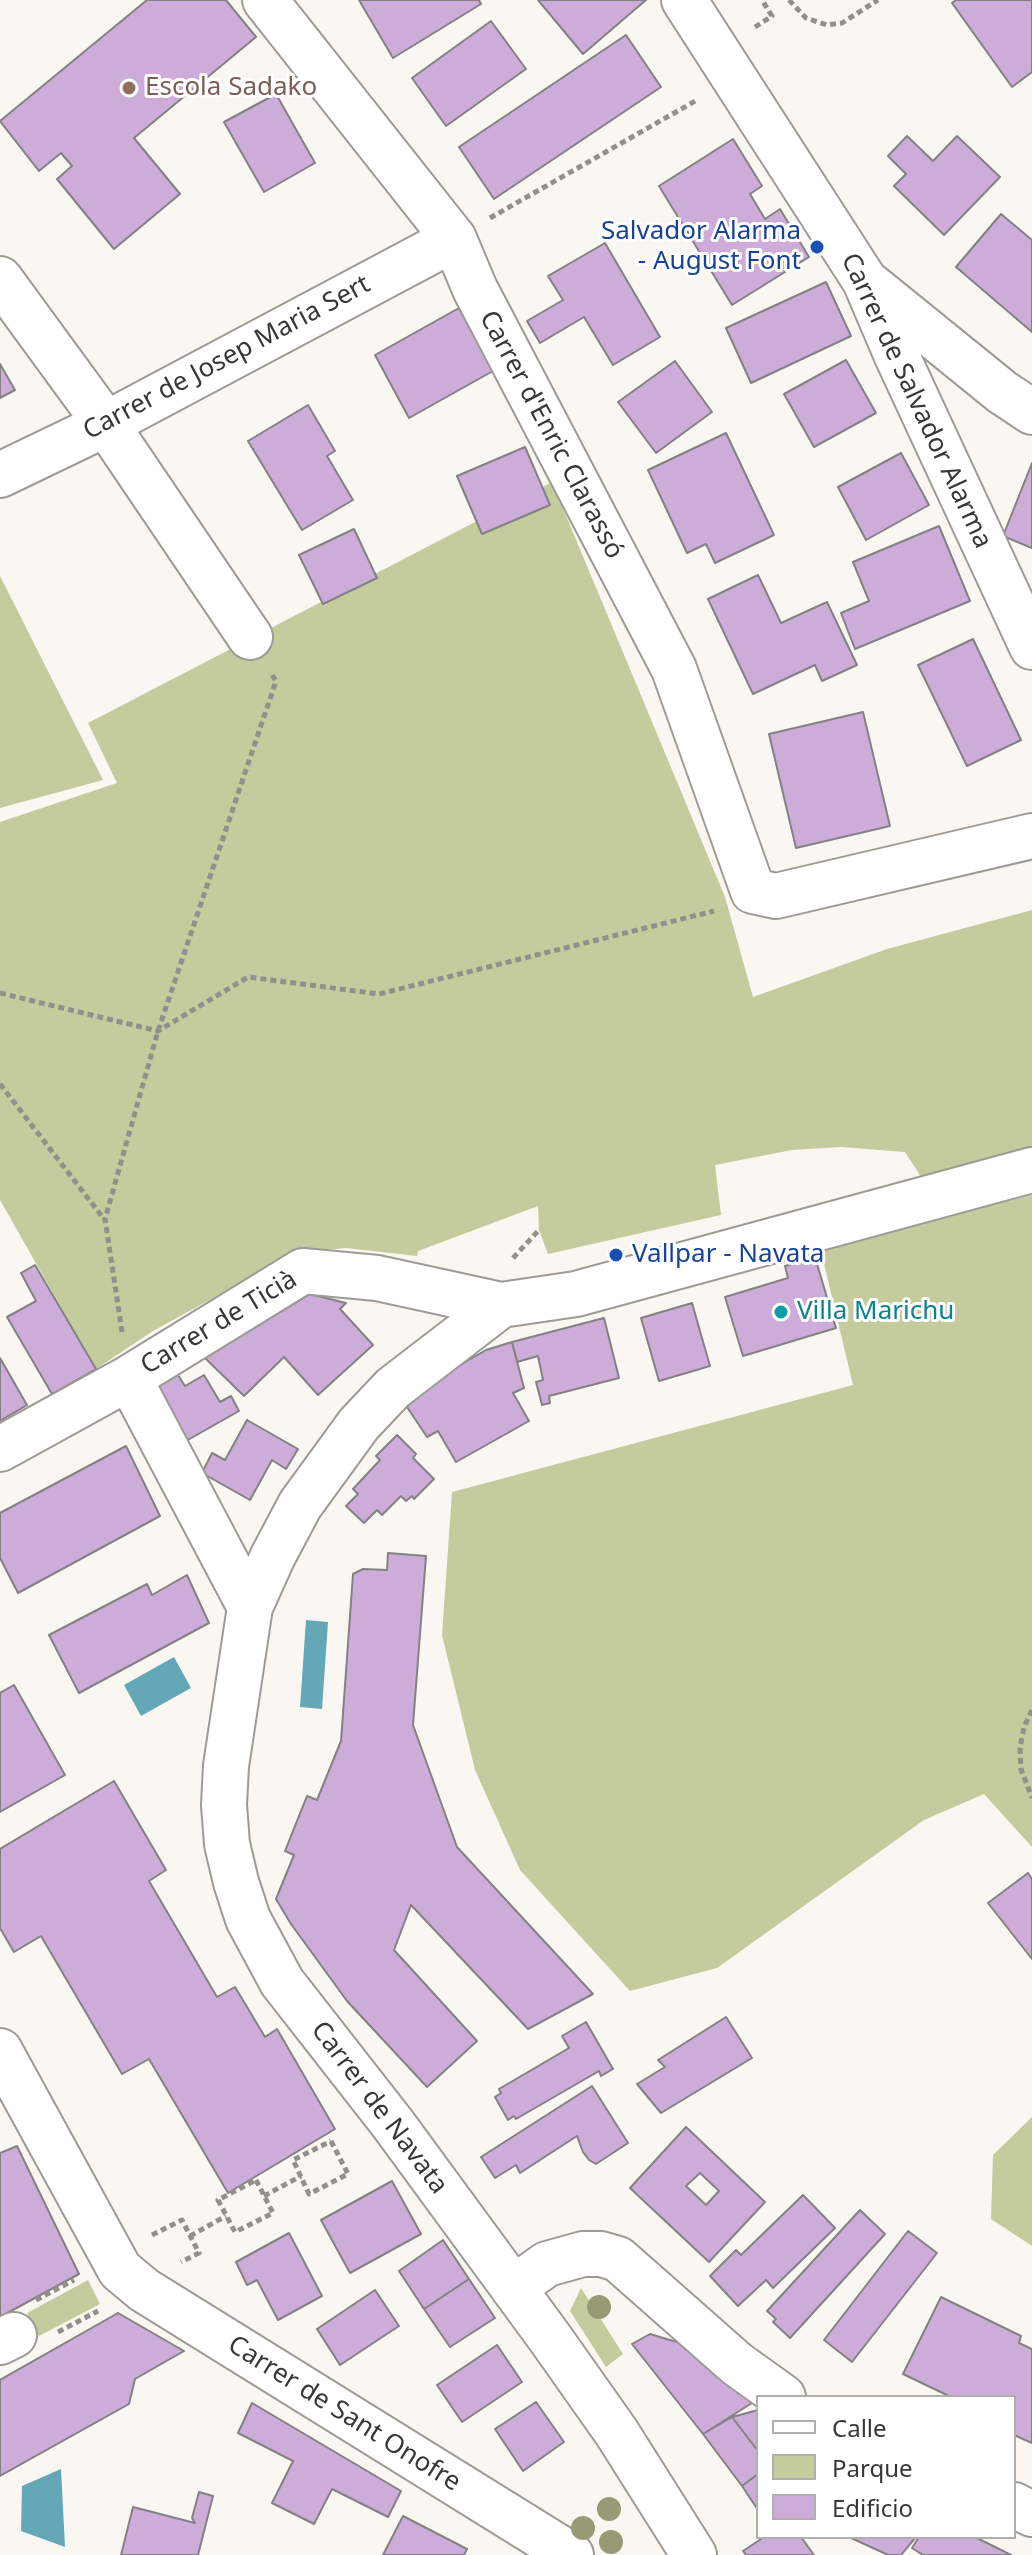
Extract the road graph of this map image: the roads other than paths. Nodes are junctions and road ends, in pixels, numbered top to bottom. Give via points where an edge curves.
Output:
1 (265, 0) edge
2 (684, 0) edge
3 (468, 231) junction
4 (0, 279) edge
5 (865, 281) junction
6 (1032, 412) edge
7 (106, 424) junction
8 (0, 475) edge
9 (250, 637) road end
10 (1032, 647) edge
11 (1032, 836) edge
12 (1032, 1170) edge
13 (501, 1305) junction
14 (129, 1378) junction
15 (0, 1449) edge
16 (250, 1607) junction
17 (0, 2051) edge
18 (513, 2288) junction
19 (780, 2395) edge
20 (571, 2555) edge
21 (694, 2555) edge

1 - 3 street, Carrer d'Enric Clarassó
2 - 5 street, Carrer de Salvador Alarma
3 - 7 street, Carrer de Josep Maria Sert
3 - 11 street, Carrer d'Enric Clarassó via 475,289 674,669 753,891 776,896
4 - 7 street
5 - 6 street
5 - 10 street, Carrer de Salvador Alarma
7 - 8 street, Carrer de Josep Maria Sert
7 - 9 street
12 - 13 street via 576,1294
13 - 14 street, Carrer de Ticià via 377,1278 303,1271
13 - 16 street, Carrer de Navata via 393,1388 359,1424 300,1505
14 - 15 street, Carrer de Ticià
14 - 16 street
16 - 18 street, Carrer de Navata via 224,1805 227,1844 248,1919 282,1982
17 - 20 street, Carrer de Sant Onofre via 132,2255 144,2290
18 - 19 street via 547,2264 583,2254 618,2259 737,2364
18 - 21 street, Carrer de Navata via 617,2433

